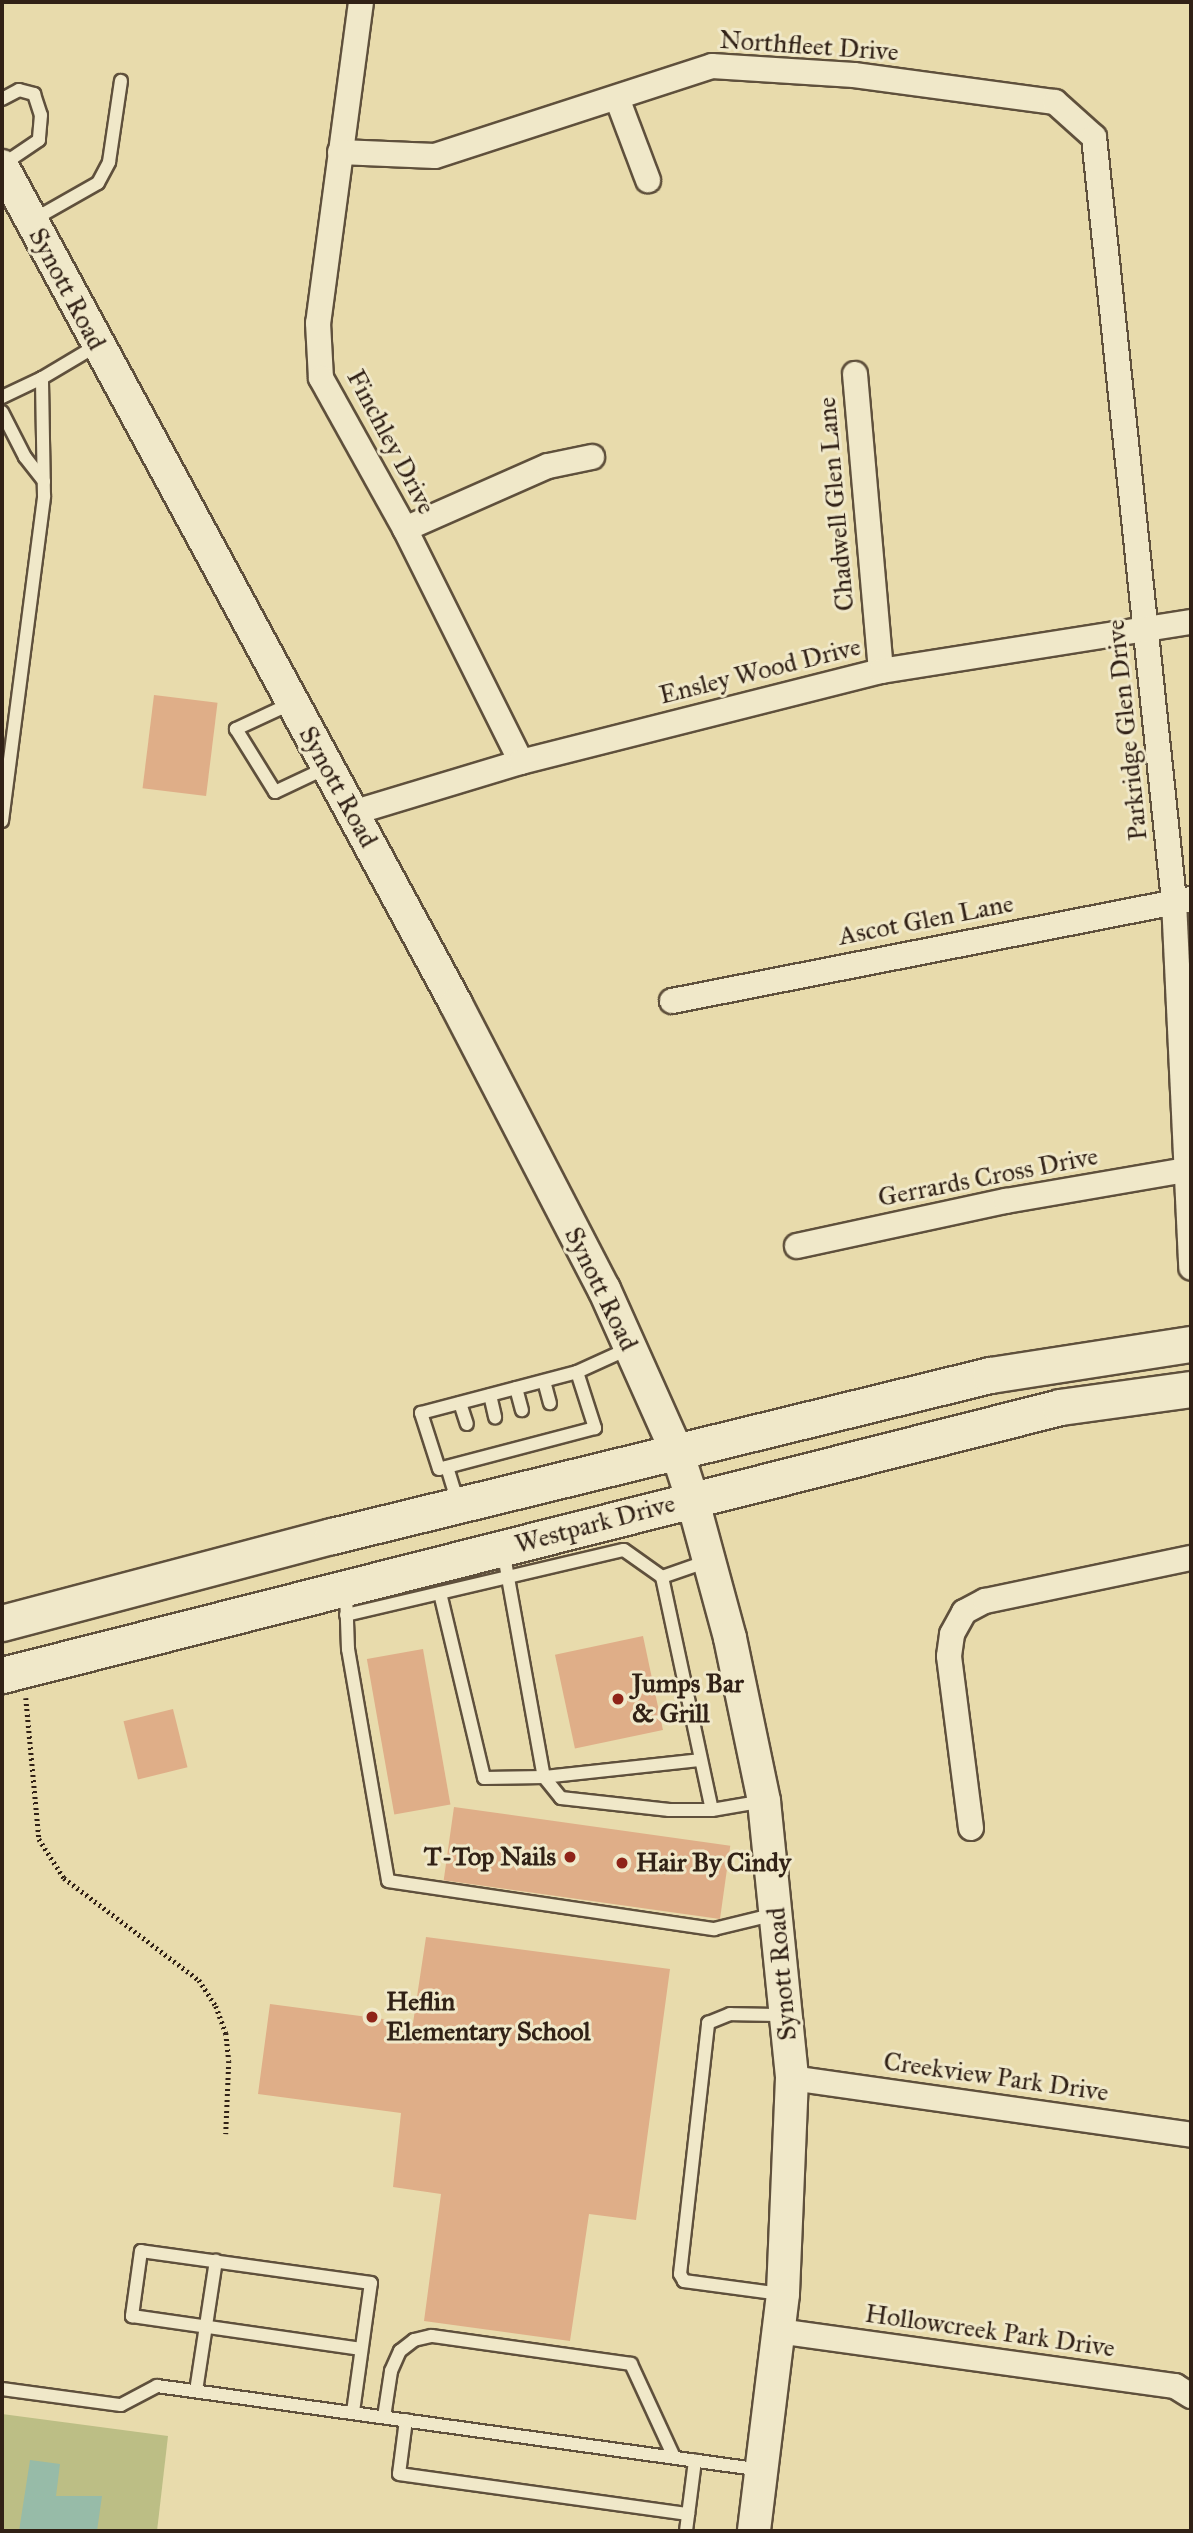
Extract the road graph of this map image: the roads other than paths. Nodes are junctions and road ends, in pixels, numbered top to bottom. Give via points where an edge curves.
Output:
1 (361, 2) edge
2 (121, 81) dead end
3 (617, 98) junction
4 (2, 99) edge
5 (340, 152) junction
6 (4, 174) edge
7 (648, 180) dead end
8 (1100, 189) joint
9 (31, 221) junction
10 (96, 346) junction
11 (855, 374) dead end
12 (42, 377) junction
13 (2, 397) edge
14 (2, 412) edge
15 (592, 457) dead end
16 (45, 481) junction
17 (405, 529) junction
18 (1191, 622) edge
19 (1146, 627) junction
20 (881, 671) junction
21 (293, 703) junction
22 (521, 762) junction
23 (326, 768) junction
24 (352, 813) junction
25 (2, 821) edge
26 (1182, 900) edge
27 (672, 1001) dead end
28 (1189, 1170) edge
29 (797, 1246) dead end
30 (1191, 1268) edge
31 (1191, 1344) edge
32 (630, 1348) junction
33 (577, 1372) junction
34 (544, 1381) junction
35 (516, 1388) junction
36 (1191, 1389) edge
37 (490, 1395) junction
38 (460, 1403) junction
39 (550, 1403) dead end
40 (522, 1410) dead end
41 (495, 1417) dead end
42 (467, 1424) dead end
43 (677, 1452) junction
44 (447, 1467) junction
45 (692, 1498) junction
46 (459, 1505) junction
47 (332, 1536) junction
48 (1191, 1558) edge
49 (709, 1561) junction
50 (505, 1562) junction
51 (662, 1577) junction
52 (440, 1593) junction
53 (346, 1602) junction
54 (2, 1622) edge
55 (13, 1672) edge
56 (700, 1760) junction
57 (544, 1777) junction
58 (764, 1801) junction
59 (712, 1810) junction
60 (971, 1828) dead end
61 (777, 1913) junction
62 (785, 2015) junction
63 (792, 2078) junction
64 (1191, 2134) edge
65 (216, 2262) junction
66 (783, 2294) junction
67 (206, 2327) junction
68 (778, 2331) junction
69 (360, 2349) junction
70 (2, 2389) edge
71 (196, 2391) junction
72 (1191, 2396) edge
73 (353, 2412) junction
74 (384, 2417) junction
75 (406, 2420) junction
76 (674, 2457) junction
77 (695, 2461) junction
78 (763, 2470) junction
79 (688, 2514) junction
80 (686, 2531) edge
81 (754, 2531) edge

1 - 5 street, Finchley Drive
2 - 9 lane via 109,162 98,183
3 - 5 street, Northfleet Drive via 435,156
3 - 7 street
3 - 8 street, Northfleet Drive via 712,66 854,75 1055,102 1094,137
4 - 6 lane via 19,90 34,94 41,114 39,140
5 - 17 street, Finchley Drive via 318,323 321,378
6 - 9 street, Synott Road
8 - 19 street, Parkridge Glen Drive
9 - 10 street, Synott Road
10 - 12 lane
10 - 21 street, Synott Road
11 - 20 street, Chadwell Glen Lane
12 - 13 lane
12 - 16 lane
14 - 16 lane via 25,457
15 - 17 street via 548,466
16 - 25 lane
17 - 22 street, Finchley Drive
18 - 19 street, Ensley Wood Drive
19 - 20 street, Ensley Wood Drive
19 - 26 street, Parkridge Glen Drive
20 - 22 street, Ensley Wood Drive
21 - 23 street, Synott Road
21 - 23 lane via 236,729 275,792
22 - 24 street, Ensley Wood Drive
23 - 24 street, Synott Road
24 - 32 street, Synott Road via 604,1289
26 - 27 street, Ascot Glen Lane
26 - 28 street, Parkridge Glen Drive
28 - 29 street, Gerrards Cross Drive via 1006,1200
28 - 30 street, Parkridge Glen Drive
31 - 43 main road, Westpark Drive via 990,1375
32 - 33 lane
32 - 43 street, Synott Road
33 - 34 lane
33 - 44 lane via 595,1427 502,1445
34 - 35 lane
34 - 39 lane
35 - 37 lane
35 - 40 lane
36 - 45 main road, Westpark Drive via 1060,1407
37 - 38 lane
37 - 41 lane
38 - 42 lane
38 - 44 lane via 421,1413 439,1469
43 - 45 street, Synott Road
43 - 46 main road, Westpark Drive
44 - 46 lane
45 - 49 street, Synott Road
45 - 50 main road, Westpark Drive
46 - 47 main road, Westpark Drive
47 - 53 main road
47 - 54 main road, Westpark Drive
48 - 60 street via 985,1601 964,1612 952,1634 949,1656
49 - 51 lane
49 - 58 street, Synott Road via 733,1650
50 - 51 lane via 624,1550
50 - 52 lane
50 - 53 main road, Westpark Drive
50 - 57 lane
51 - 56 lane
52 - 53 lane
52 - 57 lane via 484,1778
53 - 55 main road, Westpark Drive
53 - 61 lane via 388,1881 714,1929
56 - 57 lane
56 - 59 lane
57 - 59 lane via 561,1798
58 - 59 lane
58 - 61 street, Synott Road
61 - 62 street, Synott Road
62 - 63 street, Synott Road
62 - 66 lane via 730,2014 708,2023 680,2274 684,2281
63 - 64 street, Creekview Park Drive
63 - 66 street, Synott Road
65 - 67 lane
65 - 67 lane via 141,2251 132,2316
65 - 69 lane via 371,2283
66 - 68 street, Synott Road
67 - 69 lane
67 - 71 lane
68 - 72 street, Hollowcreek Park Drive via 1175,2386
68 - 78 street, Synott Road
69 - 73 lane
70 - 71 lane via 121,2404 158,2386
71 - 73 lane
73 - 74 lane
74 - 75 lane
74 - 76 lane via 391,2371 400,2351 414,2340 432,2336 631,2364
75 - 76 lane
75 - 79 lane via 399,2474
76 - 77 lane
77 - 78 lane
77 - 79 lane
78 - 81 street, Synott Road
79 - 80 lane

